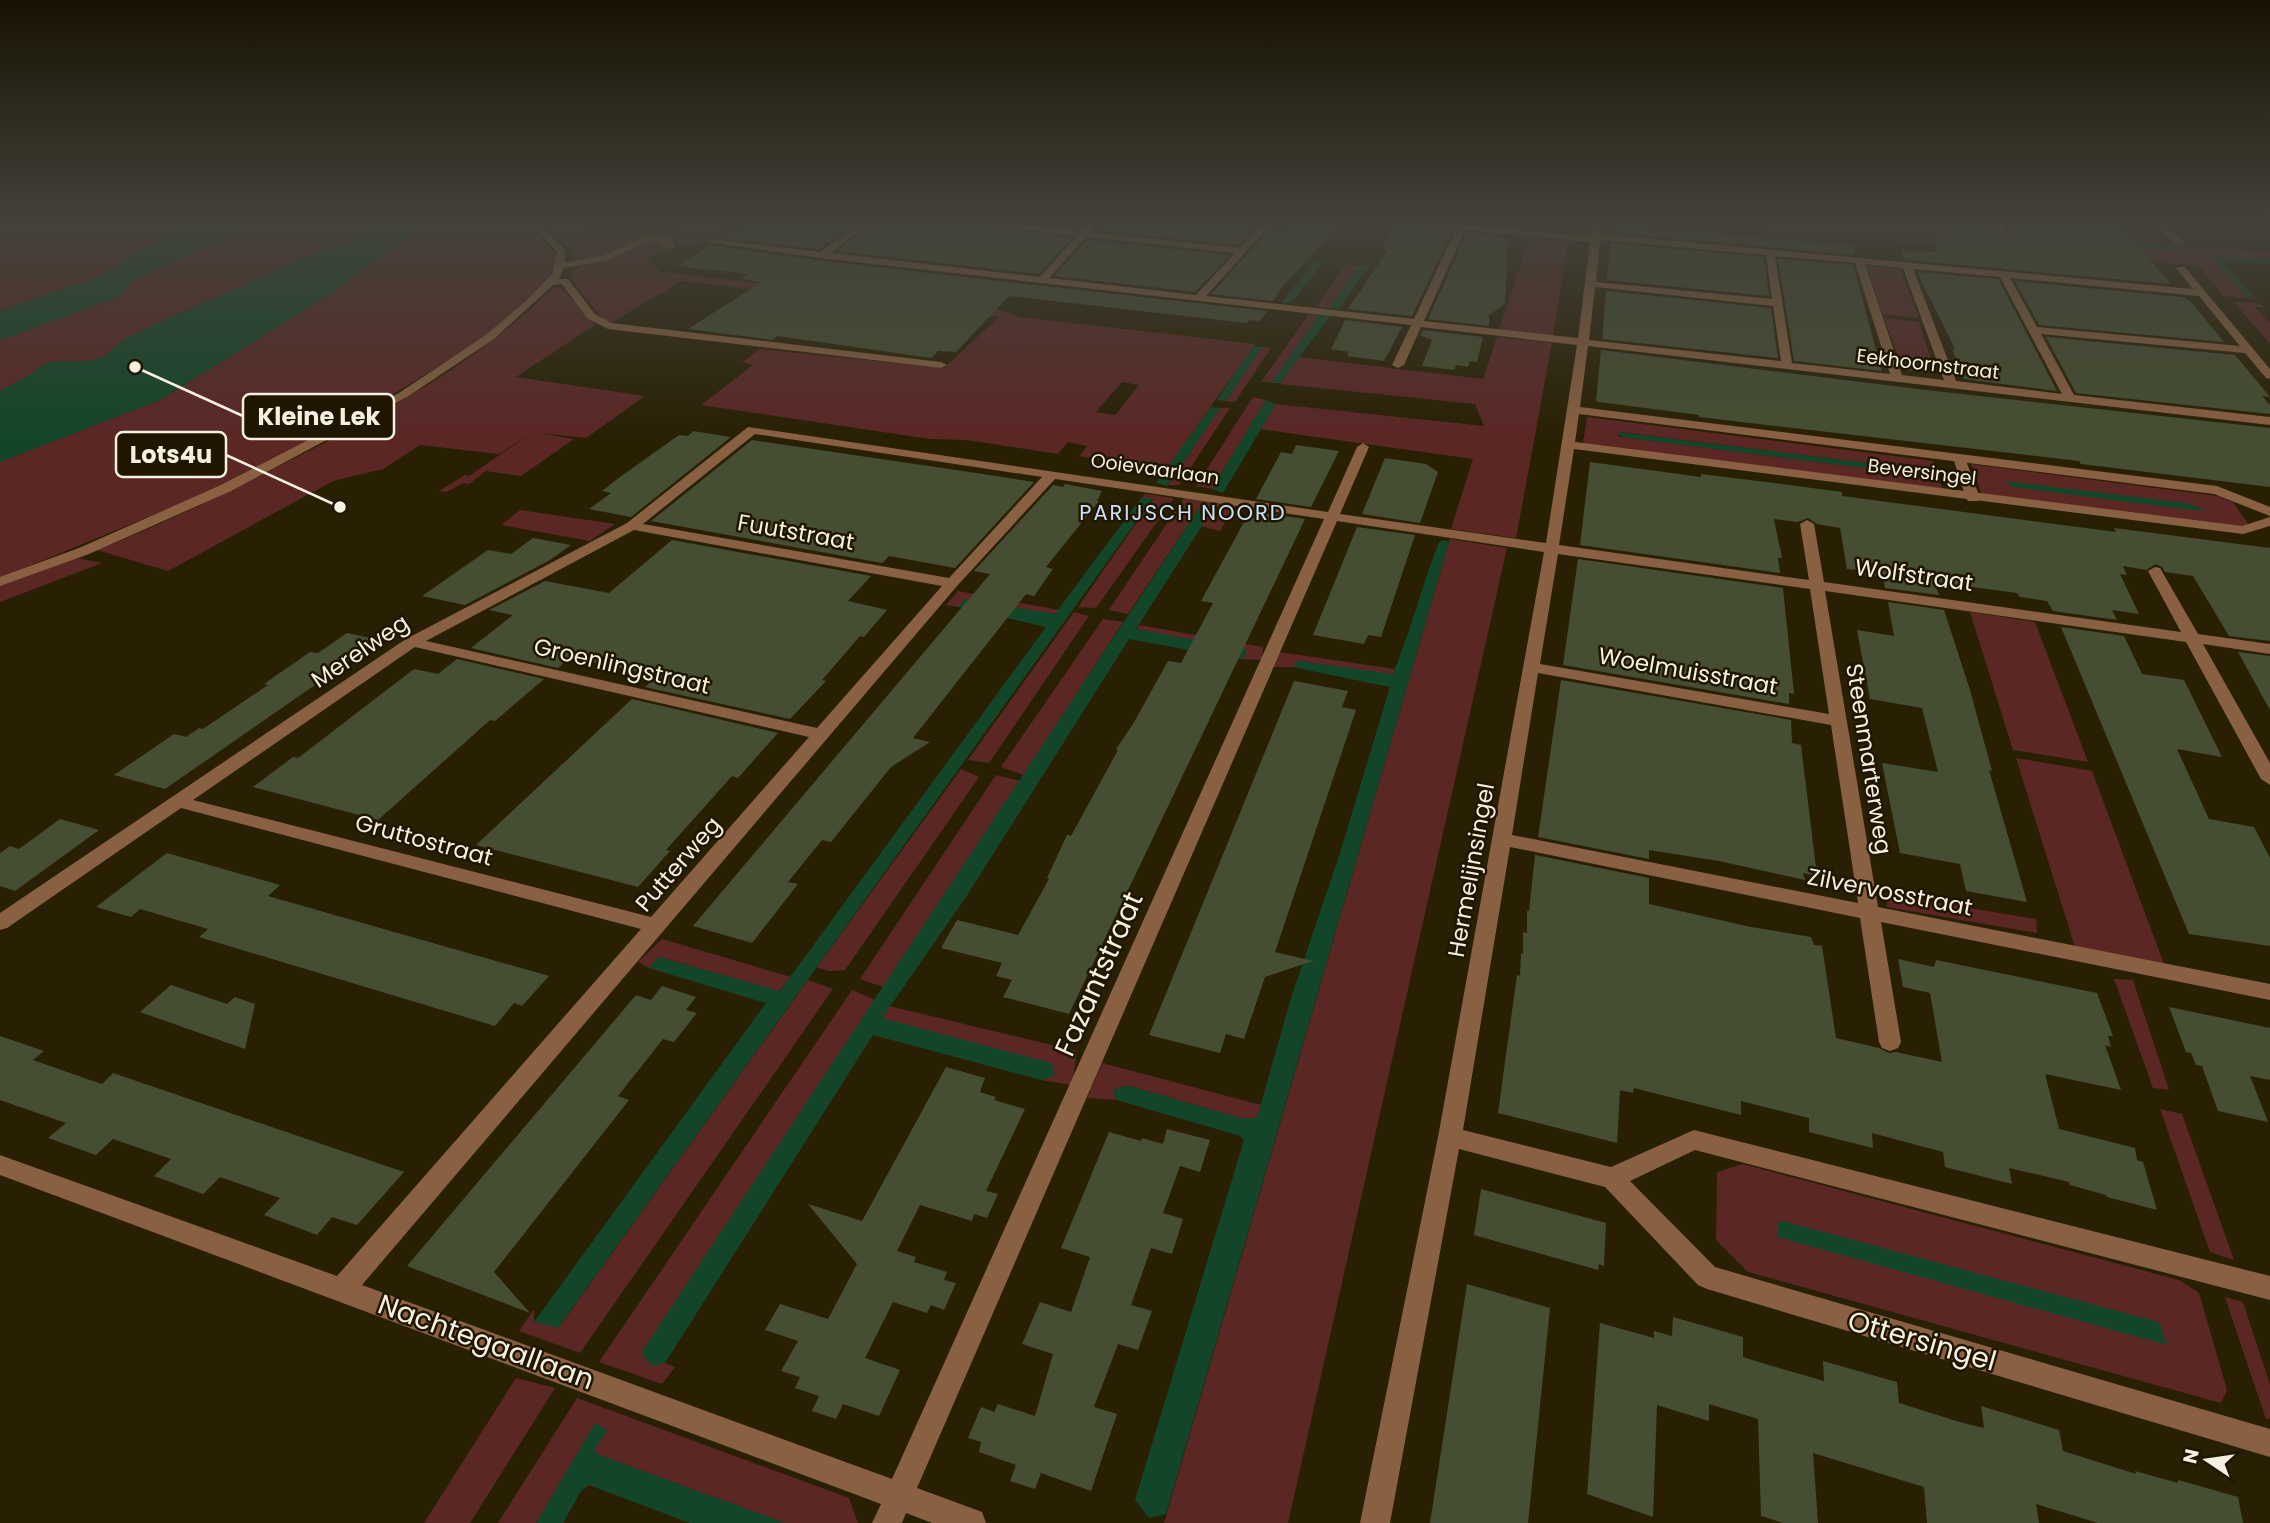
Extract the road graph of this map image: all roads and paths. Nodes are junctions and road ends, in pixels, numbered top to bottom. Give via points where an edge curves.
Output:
1 (540, 293) edge
2 (575, 293) edge
3 (1155, 293) edge
4 (1203, 293) edge
5 (1432, 293) edge
6 (1590, 293) edge
7 (1680, 293) edge
8 (1776, 293) edge
9 (1869, 293) edge
10 (1917, 293) edge
11 (2014, 293) edge
12 (2201, 293) edge
13 (1198, 298) junction
14 (1777, 303) junction
15 (1418, 323) junction
16 (2034, 330) junction
17 (1583, 344) junction
18 (2246, 350) junction
19 (941, 365) dead end
20 (1398, 365) dead end
21 (1787, 366) junction
22 (2270, 376) edge
23 (1897, 378) junction
24 (1951, 384) junction
25 (2070, 398) junction
26 (1574, 410) junction
27 (2270, 421) edge
28 (752, 430) joint
29 (1568, 445) junction
30 (1363, 447) dead end
31 (1959, 458) junction
32 (1052, 474) junction
33 (1973, 498) junction
34 (2270, 512) edge
35 (1332, 516) junction
36 (2270, 521) edge
37 (1807, 524) dead end
38 (632, 526) junction
39 (1552, 548) junction
40 (2155, 571) dead end
41 (0, 582) edge
42 (952, 583) junction
43 (1816, 584) junction
44 (2192, 638) junction
45 (412, 642) junction
46 (2270, 649) edge
47 (1531, 667) junction
48 (1838, 721) junction
49 (823, 735) junction
50 (2270, 779) edge
51 (179, 802) junction
52 (1501, 839) junction
53 (1870, 913) junction
54 (0, 923) edge
55 (656, 926) junction
56 (2270, 992) edge
57 (1890, 1042) dead end
58 (1450, 1136) junction
59 (0, 1165) edge
60 (1612, 1178) junction
61 (2270, 1288) edge
62 (342, 1289) junction
63 (2270, 1443) edge
64 (899, 1496) junction
65 (887, 1523) edge
66 (971, 1523) edge
67 (1375, 1523) edge

1 - 41 street via 490,337 373,413 226,488 84,551
2 - 19 street via 597,321 629,330
3 - 13 street, Eekhoornstraat
4 - 13 street
5 - 15 street
6 - 17 street, Hermelijnsingel
7 - 14 street
8 - 14 street
9 - 23 street
10 - 24 street
11 - 16 street
12 - 18 street
13 - 15 street, Eekhoornstraat
14 - 21 street
15 - 17 street, Eekhoornstraat
15 - 20 street
16 - 18 street
16 - 25 street
17 - 21 street, Eekhoornstraat
17 - 26 street, Hermelijnsingel
18 - 22 street
21 - 23 street, Eekhoornstraat
23 - 24 street, Eekhoornstraat
24 - 25 street, Eekhoornstraat
25 - 27 street, Eekhoornstraat
26 - 29 street, Hermelijnsingel
26 - 31 street, Beversingel
28 - 32 street, Ooievaarlaan
28 - 38 street, Merelweg
29 - 33 street, Beversingel
29 - 39 street, Hermelijnsingel
30 - 35 street, Fazantstraat
31 - 33 street
31 - 34 street, Beversingel via 2217,490
32 - 35 street, Ooievaarlaan
32 - 42 street, Putterweg
33 - 36 street, Beversingel via 2243,530
35 - 39 street, Ooievaarlaan
35 - 64 street, Fazantstraat
37 - 43 street, Steenmarterweg
38 - 42 street, Fuutstraat
38 - 45 street, Merelweg
39 - 43 street, Wolfstraat
39 - 47 street, Hermelijnsingel
40 - 44 street
42 - 49 street, Putterweg
43 - 44 street, Wolfstraat
43 - 48 street, Steenmarterweg
44 - 46 street, Wolfstraat
44 - 50 street
45 - 49 street, Groenlingstraat
45 - 51 street, Merelweg
47 - 48 street, Woelmuisstraat
47 - 52 street, Hermelijnsingel
48 - 53 street, Steenmarterweg
49 - 55 street, Putterweg
51 - 54 street, Merelweg
51 - 55 street, Gruttostraat
52 - 53 street, Zilvervosstraat
52 - 58 street, Hermelijnsingel
53 - 56 street, Zilvervosstraat
53 - 57 street, Steenmarterweg
55 - 62 street, Putterweg
58 - 60 street
58 - 67 street, Hermelijnsingel
59 - 62 street, Nachtegaallaan
60 - 61 street via 1694,1140
60 - 63 street, Ottersingel via 1707,1277
62 - 64 street, Nachtegaallaan
64 - 65 street, Fazantstraat
64 - 66 street, Nachtegaallaan

